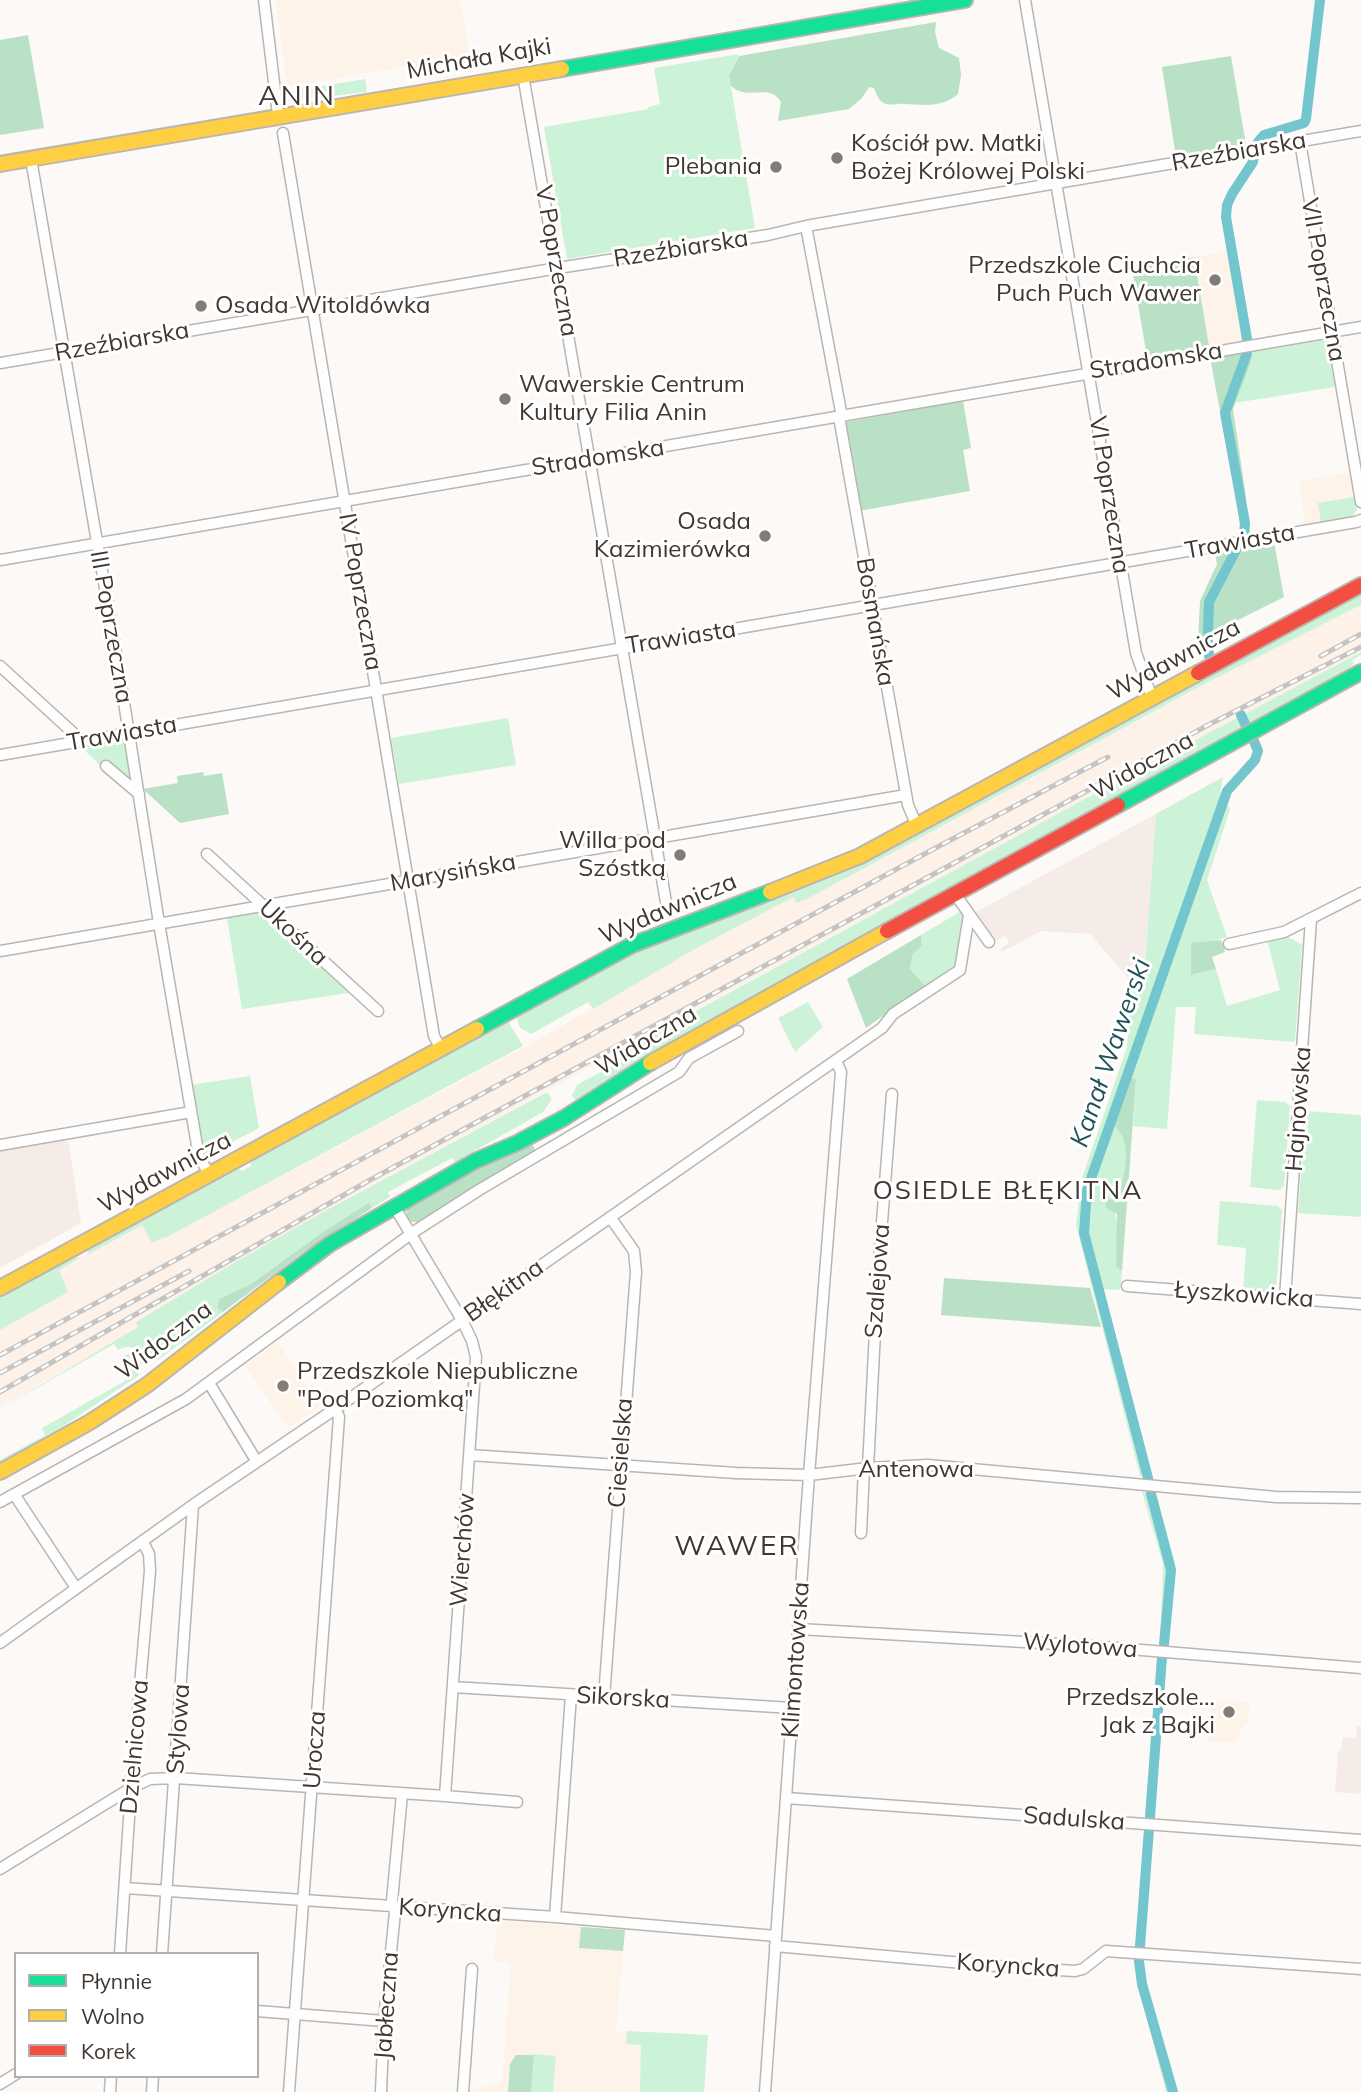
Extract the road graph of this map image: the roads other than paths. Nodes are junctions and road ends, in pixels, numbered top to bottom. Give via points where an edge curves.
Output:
1 (264, 0) edge
2 (965, 0) edge
3 (1025, 0) edge
4 (901, 5) edge
5 (523, 75) junction
6 (278, 115) junction
7 (1361, 131) edge
8 (283, 133) dead end
9 (1300, 142) junction
10 (31, 159) junction
11 (0, 164) edge
12 (1057, 184) junction
13 (806, 226) junction
14 (558, 268) junction
15 (312, 310) junction
16 (1361, 327) edge
17 (1332, 332) junction
18 (65, 352) junction
19 (0, 363) edge
20 (1088, 373) junction
21 (840, 417) junction
22 (589, 459) junction
23 (344, 501) junction
24 (1361, 502) edge
25 (1361, 520) edge
26 (96, 543) junction
27 (0, 560) edge
28 (1120, 562) junction
29 (1361, 585) edge
30 (872, 607) junction
31 (622, 648) junction
32 (0, 666) edge
33 (1361, 673) edge
34 (376, 691) junction
35 (1152, 698) junction
36 (129, 733) junction
37 (82, 741) junction
38 (0, 755) edge
39 (106, 766) dead end
40 (140, 795) junction
41 (906, 795) junction
42 (917, 826) junction
43 (655, 839) junction
44 (207, 854) dead end
45 (407, 881) junction
46 (1361, 893) edge
47 (955, 894) junction
48 (666, 902) dead end
49 (264, 906) junction
50 (970, 915) junction
51 (1311, 919) junction
52 (159, 923) junction
53 (989, 942) dead end
54 (1229, 944) dead end
55 (0, 951) edge
56 (378, 1011) dead end
57 (738, 1031) dead end
58 (441, 1049) junction
59 (836, 1061) junction
60 (892, 1094) dead end
61 (191, 1112) junction
62 (0, 1145) edge
63 (210, 1175) junction
64 (394, 1206) junction
65 (610, 1217) junction
66 (411, 1233) junction
67 (1127, 1286) dead end
68 (0, 1288) edge
69 (1285, 1298) junction
70 (1361, 1304) edge
71 (462, 1320) junction
72 (209, 1383) junction
73 (335, 1409) junction
74 (470, 1455) junction
75 (257, 1462) junction
76 (621, 1466) junction
77 (866, 1468) junction
78 (0, 1472) edge
79 (809, 1475) junction
80 (14, 1494) junction
81 (1361, 1498) edge
82 (0, 1502) edge
83 (193, 1504) junction
84 (861, 1533) dead end
85 (143, 1542) junction
86 (76, 1588) junction
87 (799, 1629) junction
88 (0, 1643) edge
89 (1361, 1668) edge
90 (453, 1688) junction
91 (571, 1695) junction
92 (604, 1697) junction
93 (792, 1708) junction
94 (176, 1778) junction
95 (312, 1787) junction
96 (131, 1788) junction
97 (402, 1794) junction
98 (444, 1796) junction
99 (786, 1798) junction
100 (517, 1802) dead end
101 (1361, 1840) edge
102 (0, 1870) edge
103 (125, 1888) junction
104 (167, 1891) junction
105 (303, 1901) junction
106 (394, 1908) junction
107 (555, 1917) junction
108 (775, 1941) junction
109 (120, 1952) edge
110 (162, 1952) edge
111 (472, 1969) dead end
112 (1361, 1969) edge
113 (259, 2011) edge
114 (295, 2014) junction
115 (384, 2021) junction
116 (289, 2092) edge
117 (381, 2092) edge
118 (463, 2092) edge
119 (765, 2092) edge

1 - 6 street
2 - 4 main road, Michała Kajki
3 - 12 street, VI Poprzeczna
4 - 5 main road, Michała Kajki
5 - 6 main road, Michała Kajki
5 - 14 street, V Poprzeczna
6 - 10 main road, Michała Kajki
7 - 9 street, Rzeźbiarska
8 - 15 street, IV Poprzeczna
9 - 12 street, Rzeźbiarska
9 - 17 street, VII Poprzeczna
10 - 11 main road, Michała Kajki
10 - 18 street, III Poprzeczna
12 - 13 street, Rzeźbiarska
12 - 20 street, VI Poprzeczna
13 - 14 street, Rzeźbiarska
13 - 21 street, Bosmańska
14 - 15 street, Rzeźbiarska
14 - 22 street, V Poprzeczna
15 - 18 street, Rzeźbiarska
15 - 23 street, IV Poprzeczna
16 - 17 street, Stradomska
17 - 20 street, Stradomska
17 - 24 street, VII Poprzeczna
18 - 19 street, Rzeźbiarska
18 - 26 street, III Poprzeczna
20 - 21 street, Stradomska
20 - 28 street, VI Poprzeczna
21 - 22 street, Stradomska
21 - 30 street, Bosmańska
22 - 23 street, Stradomska
22 - 31 street, V Poprzeczna
23 - 26 street, Stradomska
23 - 34 street, IV Poprzeczna
25 - 28 street, Trawiasta
26 - 27 street, Stradomska
26 - 36 street, III Poprzeczna
28 - 30 street, Trawiasta
28 - 35 street, VI Poprzeczna via 1136,653
29 - 35 main road, Wydawnicza
30 - 31 street, Trawiasta
30 - 41 street, Bosmańska
31 - 34 street, Trawiasta
31 - 43 street, V Poprzeczna
32 - 37 street
33 - 47 main road, Widoczna
34 - 36 street, Trawiasta
34 - 45 street, IV Poprzeczna
35 - 42 main road, Wydawnicza
36 - 37 street, Trawiasta
36 - 40 street, III Poprzeczna
37 - 38 street, Trawiasta
39 - 40 street
40 - 52 street, III Poprzeczna
41 - 42 street, Bosmańska
41 - 43 street, Marysińska
42 - 58 main road, Wydawnicza via 831,868 632,945
43 - 45 street, Marysińska
43 - 48 street, V Poprzeczna
44 - 49 street, Ukośna
45 - 49 street, Marysińska
45 - 58 street, IV Poprzeczna via 434,1036
46 - 51 street
47 - 50 street
47 - 64 main road, Widoczna via 627,1076 564,1118
49 - 52 street, Marysińska
49 - 56 street, Ukośna
50 - 53 street
50 - 59 street, Błękitna via 960,970 893,1014 882,1028
51 - 54 street via 1284,932
51 - 69 street, Hajnowska
52 - 55 street, Marysińska
52 - 61 street, III Poprzeczna
57 - 66 street, Widoczna via 689,1058 679,1072
58 - 63 main road, Wydawnicza
59 - 65 street, Błękitna
59 - 79 street, Klimontowska via 841,1072
60 - 77 street, Szalejowa
61 - 62 street
61 - 63 street, III Poprzeczna via 199,1157
63 - 68 main road, Wydawnicza
64 - 66 street, Wierchów
64 - 78 main road, Widoczna via 330,1244 138,1391
65 - 71 street, Błękitna
65 - 76 street, Ciesielska via 636,1261
66 - 71 street, Wierchów
66 - 72 street, Widoczna
67 - 69 street, Łyszkowicka
69 - 70 street, Łyszkowicka
71 - 73 street, Błękitna
71 - 74 street, Wierchów via 476,1357
72 - 75 street
72 - 80 street, Widoczna
73 - 75 street, Błękitna
73 - 95 street, Urocza via 340,1417
74 - 76 street, Antenowa
74 - 90 street, Wierchów
75 - 83 street, Błękitna
76 - 79 street, Antenowa
76 - 92 street, Ciesielska
77 - 79 street, Antenowa
77 - 81 street, Antenowa via 938,1466 1276,1497
77 - 84 street, Szalejowa
79 - 87 street, Klimontowska
80 - 82 street, Widoczna
80 - 86 street
83 - 85 street, Błękitna
83 - 94 street, Stylowa
85 - 86 street, Błękitna
85 - 96 street, Dzielnicowa via 150,1571
86 - 88 street, Błękitna
87 - 89 street, Wylotowa
87 - 93 street, Klimontowska
90 - 91 street, Sikorska
90 - 98 street, Wierchów
91 - 92 street, Sikorska
91 - 107 street
92 - 93 street, Sikorska
93 - 99 street, Klimontowska
94 - 95 street
94 - 96 street via 150,1779
94 - 104 street, Stylowa
95 - 97 street
95 - 105 street, Urocza
96 - 102 street
96 - 103 street, Dzielnicowa
97 - 98 street
97 - 106 street, Jabłeczna
98 - 100 street
99 - 101 street, Sadulska
99 - 108 street, Klimontowska
103 - 104 street, Koryncka
103 - 109 street, Dzielnicowa
104 - 105 street, Koryncka
104 - 110 street, Stylowa
105 - 106 street, Koryncka
105 - 114 street, Urocza
106 - 107 street, Koryncka
106 - 115 street, Jabłeczna
107 - 108 street, Koryncka
108 - 112 street, Koryncka via 1075,1971 1106,1951
108 - 119 street, Klimontowska
111 - 118 street
113 - 114 street
114 - 115 street
114 - 116 street, Urocza
115 - 117 street, Jabłeczna

